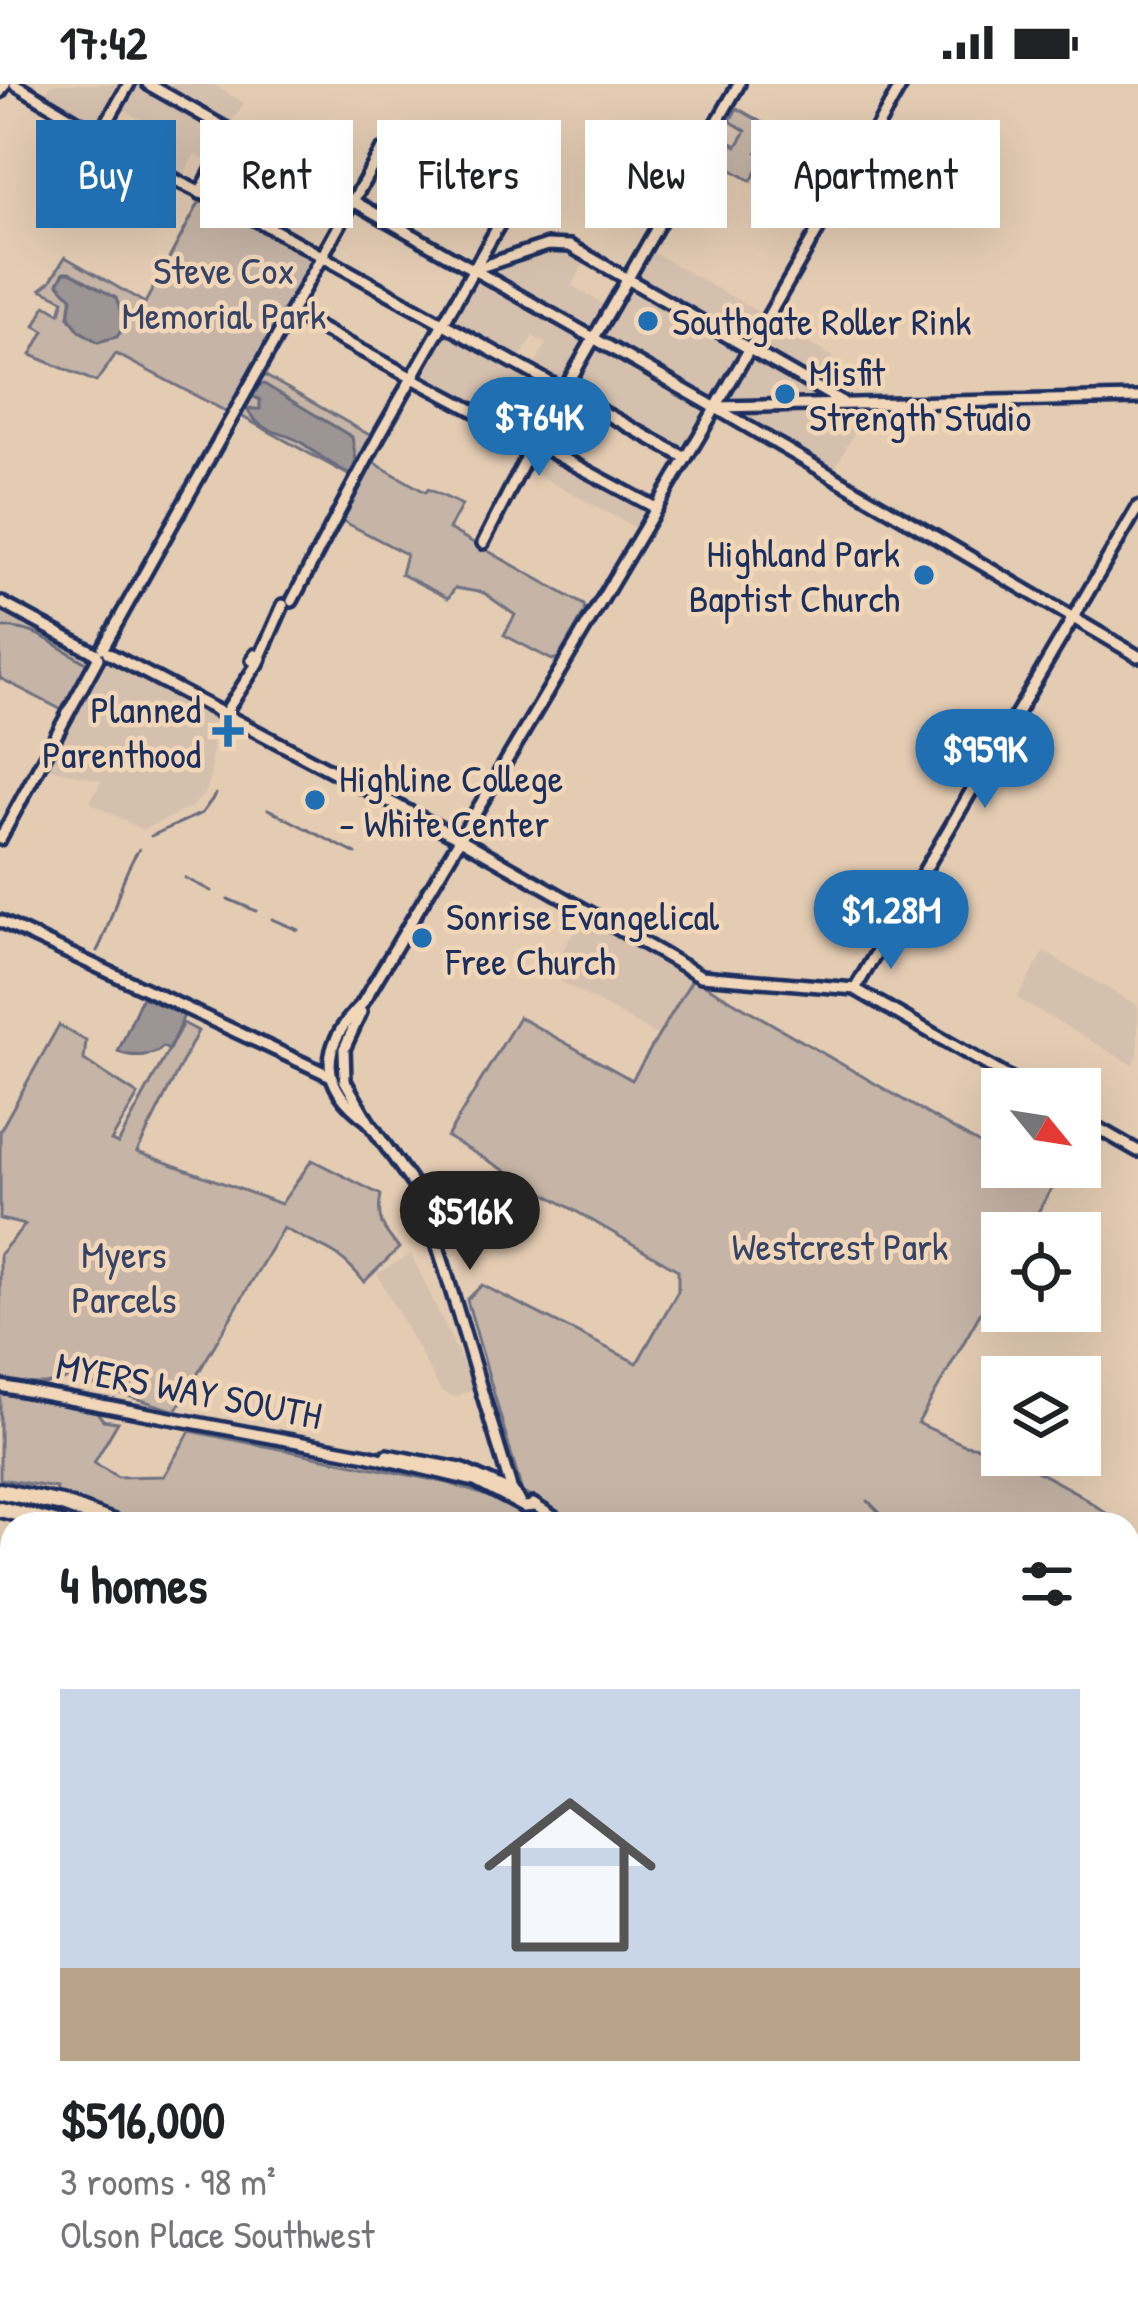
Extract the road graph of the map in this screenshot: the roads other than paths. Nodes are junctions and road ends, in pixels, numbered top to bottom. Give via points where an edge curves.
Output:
1 (4, 84) edge
2 (15, 84) edge
3 (130, 84) edge
4 (148, 84) edge
5 (739, 84) edge
6 (902, 84) edge
7 (0, 92) edge
8 (76, 120) edge
9 (108, 120) edge
10 (210, 120) edge
11 (377, 158) edge
12 (176, 179) edge
13 (200, 193) edge
14 (353, 200) edge
15 (353, 203) edge
16 (268, 228) edge
17 (338, 228) edge
18 (497, 228) edge
19 (322, 256) junction
20 (474, 269) junction
21 (628, 279) junction
22 (291, 313) junction
23 (442, 323) junction
24 (598, 340) junction
25 (751, 349) junction
26 (412, 377) junction
27 (818, 387) junction
28 (564, 390) junction
29 (726, 391) junction
30 (1138, 398) edge
31 (812, 404) junction
32 (845, 404) junction
33 (711, 405) junction
34 (742, 405) junction
35 (744, 424) junction
36 (535, 441) junction
37 (686, 458) junction
38 (1138, 507) edge
39 (656, 508) junction
40 (483, 543) dead end
41 (0, 602) edge
42 (1074, 618) junction
43 (102, 654) junction
44 (1138, 656) edge
45 (224, 716) junction
46 (459, 838) junction
47 (0, 839) edge
48 (0, 921) edge
49 (855, 989) junction
50 (362, 1004) junction
51 (346, 1039) junction
52 (992, 1068) edge
53 (326, 1073) junction
54 (368, 1121) junction
55 (1101, 1130) edge
56 (1138, 1151) edge
57 (0, 1386) edge
58 (504, 1456) junction
59 (488, 1482) junction
60 (511, 1488) junction
61 (0, 1491) edge
62 (530, 1505) junction
63 (84, 1512) edge
64 (542, 1512) edge

1 - 7 street
2 - 8 street
3 - 9 street
4 - 10 street
5 - 21 street
6 - 25 street
11 - 14 street
12 - 13 street
15 - 20 street
16 - 19 street
17 - 19 street
18 - 20 street
19 - 22 street
19 - 23 street
20 - 21 street via 561,244
20 - 23 street
20 - 24 street
21 - 24 street
21 - 25 street
22 - 26 street
22 - 43 street
23 - 26 street
23 - 28 street
24 - 28 street
24 - 33 street
25 - 27 street
25 - 29 street
26 - 36 street
26 - 45 street
27 - 31 street
27 - 32 street
28 - 36 street
28 - 37 street
29 - 33 street
29 - 34 street
30 - 32 street
31 - 32 street
31 - 34 street
33 - 34 street
33 - 35 street
33 - 37 street
34 - 35 street
35 - 42 street
36 - 39 street
36 - 40 street
37 - 39 street
38 - 42 street
39 - 46 street
41 - 43 street
42 - 44 street
42 - 49 street
43 - 45 street
43 - 47 street
45 - 46 street
46 - 49 street via 701,976
46 - 50 street
48 - 53 street
49 - 52 street
50 - 51 street
50 - 53 street via 341,1031
51 - 53 street
51 - 54 street via 345,1081
53 - 54 street
54 - 58 street via 424,1200
55 - 56 street
57 - 59 street, MYERS WAY SOUTH
58 - 59 street
58 - 60 street
59 - 60 street
59 - 62 street, MYERS WAY SOUTH
60 - 62 street
61 - 63 highway
62 - 64 street

